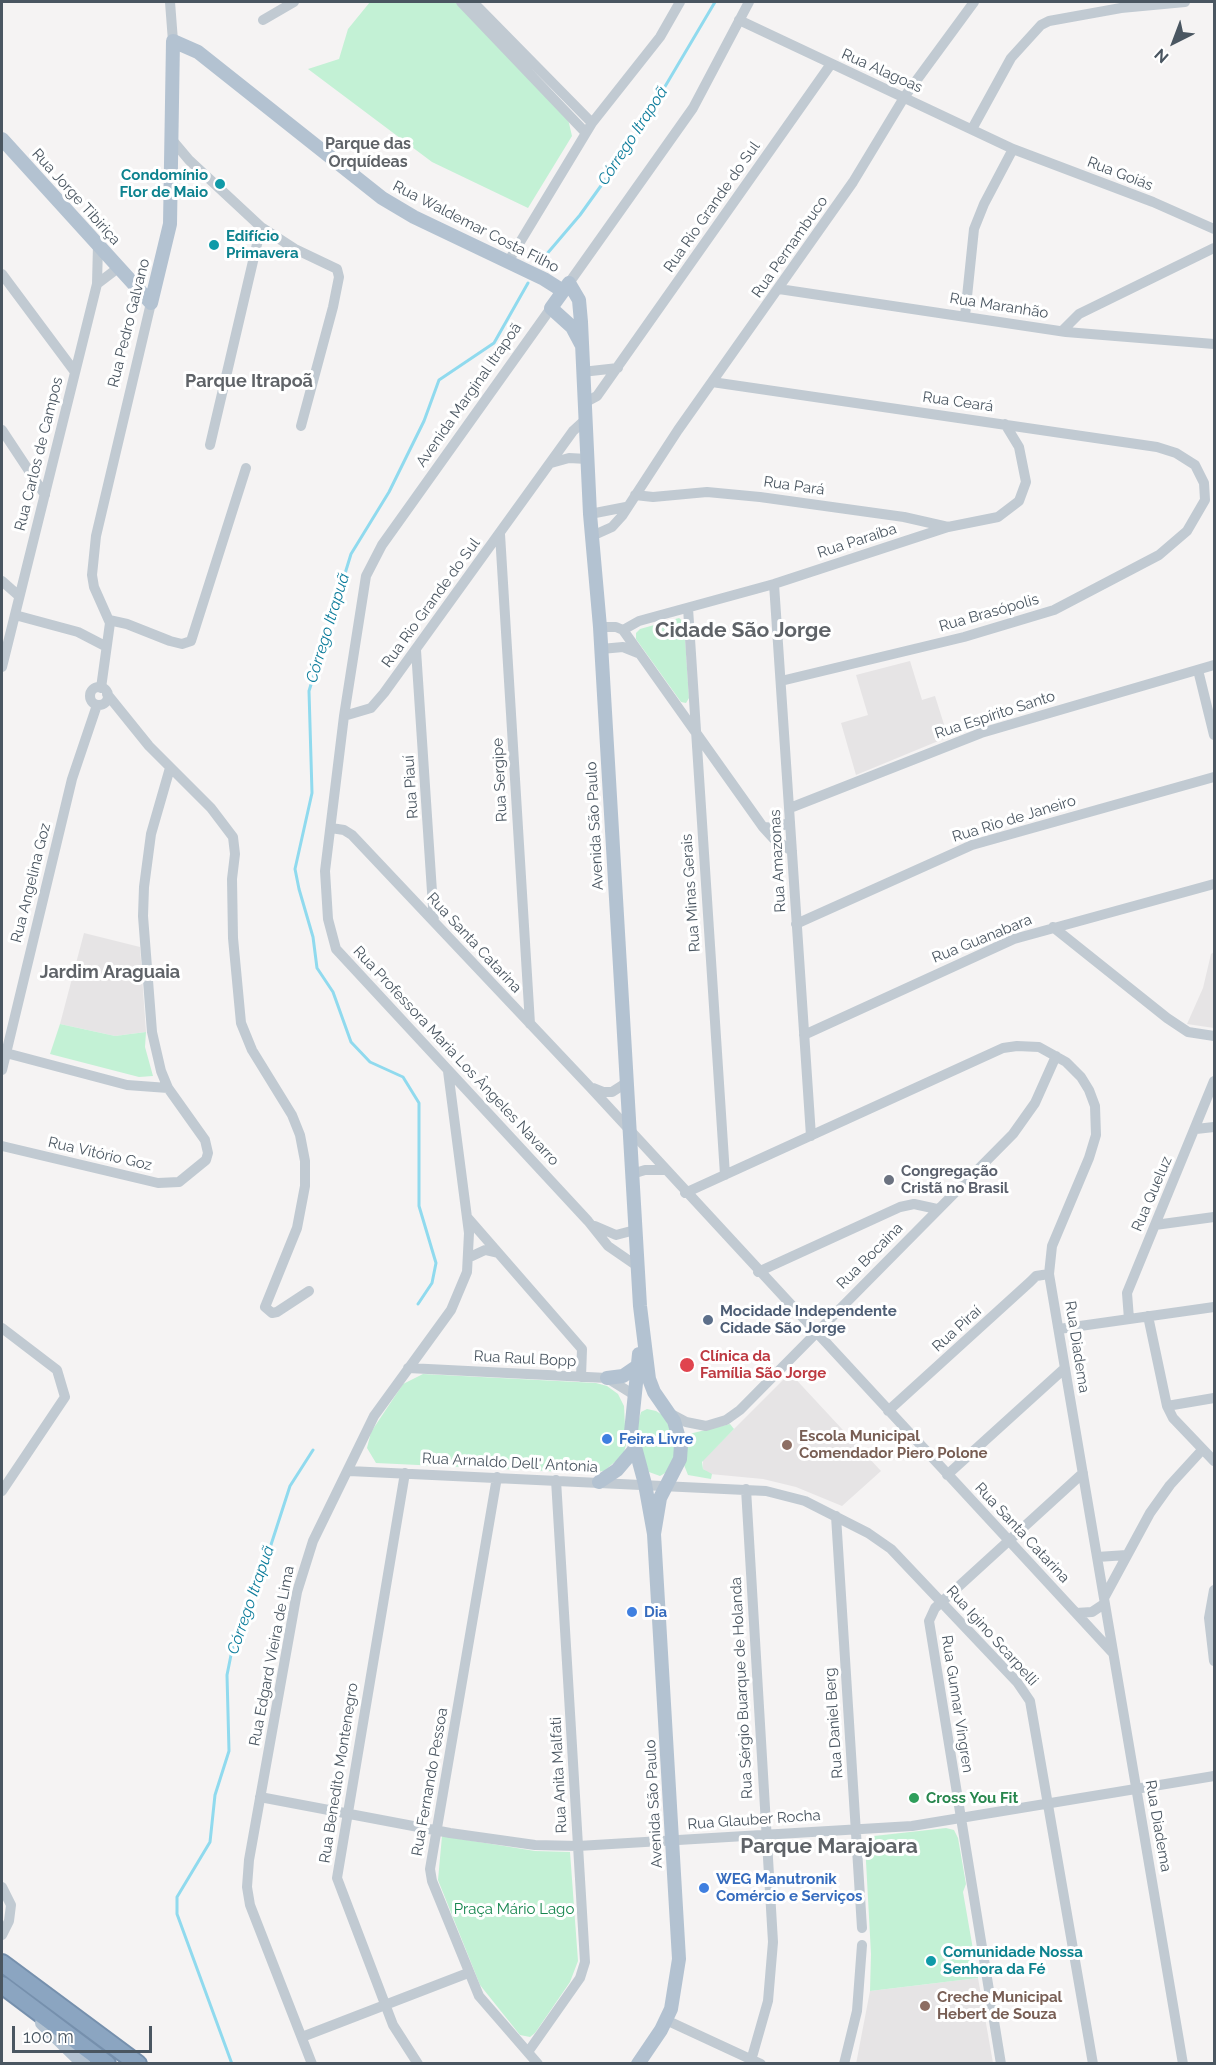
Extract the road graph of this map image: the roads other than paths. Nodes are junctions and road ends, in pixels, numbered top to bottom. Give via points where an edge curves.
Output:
1 (170, 2) edge
2 (294, 2) edge
3 (460, 2) edge
4 (473, 2) edge
5 (680, 2) edge
6 (749, 2) edge
7 (974, 2) edge
8 (1185, 2) edge
9 (263, 20) dead end
10 (738, 20) junction
11 (173, 41) junction
12 (831, 64) junction
13 (905, 96) junction
14 (589, 128) junction
15 (972, 129) junction
16 (2, 139) edge
17 (173, 141) junction
18 (1013, 149) junction
19 (189, 160) junction
20 (172, 161) junction
21 (261, 227) junction
22 (1215, 229) edge
23 (98, 245) junction
24 (1215, 248) edge
25 (508, 262) junction
26 (118, 268) junction
27 (2, 274) edge
28 (97, 284) junction
29 (566, 287) junction
30 (779, 289) junction
31 (151, 303) junction
32 (551, 308) junction
33 (965, 316) junction
34 (1062, 331) junction
35 (580, 344) junction
36 (1215, 344) edge
37 (618, 368) junction
38 (75, 372) junction
39 (582, 372) junction
40 (712, 382) junction
41 (584, 403) junction
42 (585, 420) junction
43 (1005, 424) junction
44 (301, 426) dead end
45 (2, 430) edge
46 (210, 445) dead end
47 (587, 459) junction
48 (551, 463) junction
49 (1196, 465) joint
50 (246, 468) dead end
51 (45, 495) junction
52 (635, 495) junction
53 (626, 507) junction
54 (590, 514) junction
55 (948, 527) junction
56 (500, 534) junction
57 (592, 537) junction
58 (2, 581) edge
59 (774, 584) junction
60 (19, 596) junction
61 (688, 608) junction
62 (15, 615) junction
63 (109, 620) junction
64 (600, 627) junction
65 (622, 630) junction
66 (105, 646) junction
67 (601, 649) junction
68 (416, 650) junction
69 (640, 655) junction
70 (1215, 665) edge
71 (2, 667) edge
72 (1198, 670) junction
73 (781, 681) junction
74 (102, 698) junction
75 (344, 716) junction
76 (695, 735) junction
77 (1215, 735) edge
78 (170, 768) junction
79 (1215, 777) edge
80 (790, 808) junction
81 (790, 822) junction
82 (763, 827) junction
83 (331, 828) junction
84 (792, 851) junction
85 (1215, 884) edge
86 (434, 922) junction
87 (796, 924) junction
88 (1053, 927) junction
89 (530, 1024) junction
90 (804, 1035) junction
91 (1215, 1036) edge
92 (6, 1053) junction
93 (1056, 1056) junction
94 (2, 1070) edge
95 (448, 1070) junction
96 (1215, 1081) edge
97 (626, 1083) junction
98 (590, 1087) junction
99 (168, 1088) junction
100 (1215, 1127) edge
101 (1196, 1129) junction
102 (629, 1130) junction
103 (811, 1136) junction
104 (2, 1146) edge
105 (664, 1170) junction
106 (632, 1174) junction
107 (725, 1175) junction
108 (685, 1193) junction
109 (937, 1209) junction
110 (466, 1216) junction
111 (1215, 1217) edge
112 (588, 1221) junction
113 (1155, 1225) junction
114 (635, 1230) junction
115 (499, 1253) junction
116 (470, 1257) junction
117 (637, 1266) junction
118 (758, 1272) junction
119 (1049, 1274) junction
120 (309, 1291) dead end
121 (640, 1306) junction
122 (1215, 1307) edge
123 (1148, 1316) junction
124 (1130, 1319) junction
125 (2, 1328) edge
126 (1059, 1329) junction
127 (815, 1333) junction
128 (639, 1365) junction
129 (408, 1368) junction
130 (1065, 1368) junction
131 (581, 1377) junction
132 (607, 1378) junction
133 (636, 1396) junction
134 (1215, 1398) edge
135 (1167, 1406) junction
136 (668, 1411) junction
137 (888, 1411) junction
138 (634, 1450) junction
139 (1202, 1450) junction
140 (1215, 1461) edge
141 (349, 1471) junction
142 (405, 1473) junction
143 (1083, 1473) junction
144 (947, 1475) junction
145 (497, 1477) junction
146 (556, 1480) junction
147 (599, 1482) junction
148 (645, 1484) junction
149 (669, 1485) junction
150 (746, 1489) junction
151 (2, 1491) edge
152 (836, 1516) junction
153 (654, 1534) junction
154 (1008, 1540) junction
155 (1127, 1555) junction
156 (1097, 1557) junction
157 (1214, 1598) edge
158 (1104, 1601) junction
159 (942, 1602) junction
160 (1076, 1613) junction
161 (1112, 1652) junction
162 (1215, 1661) edge
163 (1215, 1776) edge
164 (1136, 1790) junction
165 (260, 1797) junction
166 (1048, 1805) junction
167 (348, 1813) junction
168 (962, 1819) junction
169 (856, 1829) junction
170 (437, 1831) junction
171 (765, 1834) junction
172 (672, 1840) junction
173 (578, 1846) junction
174 (2, 1887) edge
175 (862, 1928) dead end
176 (2, 1935) edge
177 (862, 1945) dead end
178 (2, 1963) edge
179 (468, 1973) junction
180 (5, 1988) edge
181 (385, 2005) junction
182 (666, 2019) junction
183 (302, 2037) junction
184 (528, 2052) junction
185 (754, 2062) edge
186 (84, 2064) edge
187 (107, 2064) edge
188 (138, 2064) edge
189 (312, 2064) edge
190 (418, 2064) edge
191 (538, 2064) edge
192 (638, 2064) edge
193 (844, 2064) edge
194 (1001, 2064) edge
195 (1093, 2064) edge
196 (1184, 2064) edge

1 - 11 street, Rua Pedro Galvano
2 - 9 street
3 - 14 street
4 - 14 street
5 - 14 street via 660,37
6 - 10 street, Avenida Marginal Itrapoã
7 - 13 street, Rua Pernambuco
8 - 15 street via 1049,21 1015,52
10 - 12 street, Rua Alagoas
10 - 29 street, Avenida Marginal Itrapoã via 693,108
11 - 17 main road, Rua Pedro Galvano
11 - 25 main road, Rua Waldemar Costa Filho via 198,52 382,198
12 - 13 street, Rua Alagoas
12 - 37 street, Rua Rio Grande do Sul
13 - 15 street, Rua Alagoas
13 - 30 street, Rua Pernambuco via 853,182
14 - 25 street
15 - 18 street, Rua Alagoas
16 - 23 main road, Rua Jorge Tibiriça
17 - 19 street
17 - 20 main road, Rua Pedro Galvano
18 - 22 street, Rua Goiás
18 - 33 street via 974,230
19 - 20 street
19 - 21 street
20 - 31 main road, Rua Pedro Galvano via 170,224
21 - 44 street via 295,249 329,263 337,269 339,277
21 - 46 street
23 - 26 main road, Rua Jorge Tibiriça
23 - 28 street, Rua Carlos de Campos
24 - 34 street via 1078,314
25 - 29 main road, Rua Waldemar Costa Filho
26 - 28 street
26 - 31 main road, Rua Jorge Tibiriça
27 - 38 street
28 - 38 street, Rua Carlos de Campos
29 - 32 main road, Avenida Marginal Itrapoã
29 - 35 main road, Avenida São Paulo via 579,300
30 - 33 street, Rua Maranhão
30 - 40 street, Rua Pernambuco
31 - 63 street, Rua Pedro Galvano via 96,536 92,575
32 - 35 main road, Avenida São Paulo via 572,327
32 - 75 street, Avenida Marginal Itrapoã via 371,562
33 - 34 street, Rua Maranhão
34 - 36 street, Rua Maranhão
35 - 39 main road, Avenida São Paulo
37 - 39 street
37 - 41 street, Rua Rio Grande do Sul via 597,396
38 - 51 street, Rua Carlos de Campos
39 - 41 main road, Avenida São Paulo
40 - 43 street, Rua Ceará
40 - 52 street, Rua Pernambuco
41 - 42 main road, Avenida São Paulo
42 - 47 main road, Avenida São Paulo
42 - 48 street, Rua Rio Grande do Sul via 573,430
43 - 49 street, Rua Ceará via 1156,447
43 - 55 street, Rua Paraíba via 1018,447 1026,474 1019,501 998,517
45 - 51 street
47 - 48 street
47 - 54 main road, Avenida São Paulo
48 - 56 street, Rua Rio Grande do Sul
49 - 73 street, Rua Brasópolis via 1204,483 1205,500 1187,531 1159,555 1063,606 996,629
50 - 63 street via 190,641 182,645
51 - 60 street, Rua Carlos de Campos
52 - 53 street, Rua Pernambuco
52 - 55 street, Rua Pará via 707,492 760,496
53 - 54 street
53 - 57 street, Rua Pernambuco via 612,527
54 - 57 main road, Avenida São Paulo
55 - 59 street, Rua Paraíba
56 - 68 street, Rua Rio Grande do Sul
56 - 89 street, Rua Sergipe
57 - 64 main road, Avenida São Paulo
58 - 60 street
59 - 61 street, Rua Paraíba
59 - 73 street, Rua Amazonas
60 - 62 street, Rua Carlos de Campos
61 - 65 street, Rua Paraíba via 636,622
61 - 76 street, Rua Minas Gerais
62 - 66 street via 78,632
62 - 71 street, Rua Carlos de Campos
63 - 66 street
64 - 65 street
64 - 67 main road, Avenida São Paulo
65 - 69 street
66 - 74 street, Rua Angelina Goz
67 - 69 street via 623,647
67 - 97 main road, Avenida São Paulo
68 - 75 street, Rua Rio Grande do Sul via 370,708
68 - 86 street, Rua Piauí
69 - 76 street
70 - 72 street, Rua Espírito Santo
72 - 77 street
72 - 80 street, Rua Espírito Santo via 981,733
73 - 80 street, Rua Amazonas
74 - 78 street via 128,720
74 - 92 street, Rua Angelina Goz via 72,779
75 - 83 street, Avenida Marginal Itrapoã
76 - 82 street
76 - 107 street, Rua Minas Gerais
78 - 99 street, Rua Vitório Goz via 147,856 143,916 152,1032
78 - 120 street via 211,808 233,837 233,938 241,1023 252,1050 292,1115 305,1161 297,1228 265,1307 277,1312
79 - 87 street, Rua Rio de Janeiro via 972,845
80 - 81 street, Rua Amazonas
81 - 82 street via 777,828
81 - 84 street, Rua Amazonas
82 - 84 street
83 - 86 street, Rua Santa Catarina via 352,835
83 - 95 street, Rua Professora Maria Los Ângeles Navarro via 325,871 328,919 336,949
84 - 87 street, Rua Amazonas
85 - 88 street, Rua Guanabara
86 - 89 street, Rua Santa Catarina
87 - 90 street, Rua Amazonas
88 - 90 street, Rua Guanabara via 1008,941
88 - 91 street via 1167,1018 1188,1032
89 - 98 street, Rua Santa Catarina
90 - 103 street, Rua Amazonas
92 - 94 street, Rua Angelina Goz
92 - 99 street via 127,1084
93 - 103 street, Rua Diadema via 1029,1046 1004,1048
93 - 109 street, Rua Bocaina via 1035,1103 1019,1126
93 - 119 street, Rua Diadema via 1081,1077 1089,1090 1096,1127 1089,1158 1052,1246
95 - 110 street, Rua Edgard Vieira de Lima
95 - 112 street, Rua Professora Maria Los Ângeles Navarro
96 - 101 street, Rua Queluz
97 - 98 street via 612,1092
97 - 102 main road, Avenida São Paulo
98 - 102 street, Rua Santa Catarina
99 - 104 street, Rua Vitório Goz via 201,1134 208,1154 203,1165 179,1182 158,1183
100 - 101 street
101 - 113 street, Rua Queluz
102 - 105 street, Rua Santa Catarina
102 - 106 main road, Avenida São Paulo
103 - 107 street, Rua Diadema
105 - 106 street
105 - 108 street, Rua Santa Catarina
106 - 114 main road, Avenida São Paulo
107 - 108 street, Rua Diadema
108 - 118 street, Rua Santa Catarina
109 - 118 street via 914,1204 900,1207
109 - 127 street, Rua Bocaina
110 - 115 street
110 - 116 street, Rua Edgard Vieira de Lima
111 - 113 street
112 - 114 street, Rua Professora Maria Los Ângeles Navarro via 610,1234
112 - 117 street, Rua Professora Maria Los Ângeles Navarro via 608,1246
113 - 124 street, Rua Queluz via 1127,1293
114 - 117 main road, Avenida São Paulo
115 - 116 street via 485,1250
115 - 131 street via 582,1349
116 - 129 street, Rua Edgard Vieira de Lima via 451,1310
117 - 121 main road, Avenida São Paulo
118 - 127 street, Rua Santa Catarina
119 - 126 street, Rua Diadema
119 - 137 street, Rua Piraí via 1036,1276
121 - 128 main road, Avenida São Paulo
121 - 136 main road, Avenida São Paulo via 649,1379
122 - 123 street
123 - 124 street
123 - 135 street
124 - 126 street
125 - 151 street via 57,1370 65,1397
126 - 130 street, Rua Diadema
127 - 136 street, Rua Bocaina via 726,1420 700,1426
127 - 137 street, Rua Santa Catarina
128 - 132 main road via 623,1376
128 - 133 main road, Avenida São Paulo
129 - 131 street, Rua Raul Bopp
129 - 141 street, Rua Edgard Vieira de Lima via 374,1416
130 - 143 street, Rua Diadema
130 - 144 street
131 - 132 street, Rua Raul Bopp
132 - 133 street, Rua Raul Bopp
133 - 136 main road
133 - 138 main road, Avenida São Paulo via 631,1424
134 - 135 street
135 - 139 street via 1181,1429
136 - 149 main road, Avenida São Paulo via 680,1437 681,1453
137 - 144 street, Rua Santa Catarina
138 - 147 main road via 617,1470
138 - 148 main road, Avenida São Paulo
139 - 140 street
139 - 155 street via 1160,1497
141 - 142 street, Rua Arnaldo Dell' Antonia
141 - 165 street, Rua Edgard Vieira de Lima via 313,1541 297,1593
142 - 145 street, Rua Arnaldo Dell' Antonia
142 - 167 street, Rua Benedito Montenegro
143 - 154 street
143 - 156 street, Rua Diadema
144 - 154 street, Rua Santa Catarina
145 - 146 street, Rua Arnaldo Dell' Antonia
145 - 170 street, Rua Fernando Pessoa
146 - 147 street, Rua Arnaldo Dell' Antonia
146 - 173 street, Rua Anita Malfati
147 - 148 street, Rua Arnaldo Dell' Antonia
148 - 149 street, Rua Arnaldo Dell' Antonia
148 - 153 main road, Avenida São Paulo
149 - 150 street, Rua Igino Scarpelli
149 - 153 main road, Avenida São Paulo via 660,1498
150 - 152 street, Rua Igino Scarpelli via 805,1500
150 - 171 street, Rua Sérgio Buarque de Holanda
152 - 159 street, Rua Igino Scarpelli via 891,1549
152 - 169 street, Rua Daniel Berg
153 - 172 main road, Avenida São Paulo
154 - 159 street
154 - 160 street, Rua Santa Catarina
155 - 156 street
155 - 158 street
156 - 158 street, Rua Diadema
157 - 162 street via 1209,1618
158 - 160 street via 1092,1612
158 - 161 street, Rua Diadema
159 - 166 street, Rua Igino Scarpelli via 1026,1694
159 - 168 street, Rua Gunnar Vingren via 929,1621
160 - 161 street, Rua Santa Catarina
161 - 164 street, Rua Diadema
163 - 164 street, Rua Glauber Rocha
164 - 166 street, Rua Glauber Rocha
164 - 196 street, Rua Diadema
165 - 167 street, Rua Glauber Rocha
165 - 183 street, Rua Edgard Vieira de Lima via 247,1887 250,1905
166 - 168 street, Rua Glauber Rocha
166 - 195 street, Rua Igino Scarpelli
167 - 170 street, Rua Glauber Rocha
167 - 181 street, Rua Benedito Montenegro via 338,1878
168 - 169 street, Rua Glauber Rocha
168 - 194 street, Rua Gunnar Vingren
169 - 171 street, Rua Glauber Rocha
169 - 175 street, Rua Daniel Berg
170 - 173 street, Rua Glauber Rocha via 535,1845
170 - 179 street, Rua Fernando Pessoa via 430,1869 432,1881
171 - 172 street, Rua Glauber Rocha
171 - 185 street, Rua Sérgio Buarque de Holanda via 772,1974
172 - 173 street, Rua Glauber Rocha
172 - 182 main road, Avenida São Paulo via 679,1959 675,1996
173 - 184 street, Rua Anita Malfati via 583,1971
174 - 176 street via 11,1905
177 - 193 street via 857,2012
178 - 188 highway
179 - 181 street
179 - 184 street, Rua Fernando Pessoa via 479,1996
180 - 186 main road
180 - 187 highway
181 - 183 street
181 - 190 street, Rua Benedito Montenegro
182 - 185 street
182 - 192 main road, Avenida São Paulo
183 - 189 street, Rua Edgard Vieira de Lima
184 - 191 street, Rua Fernando Pessoa

